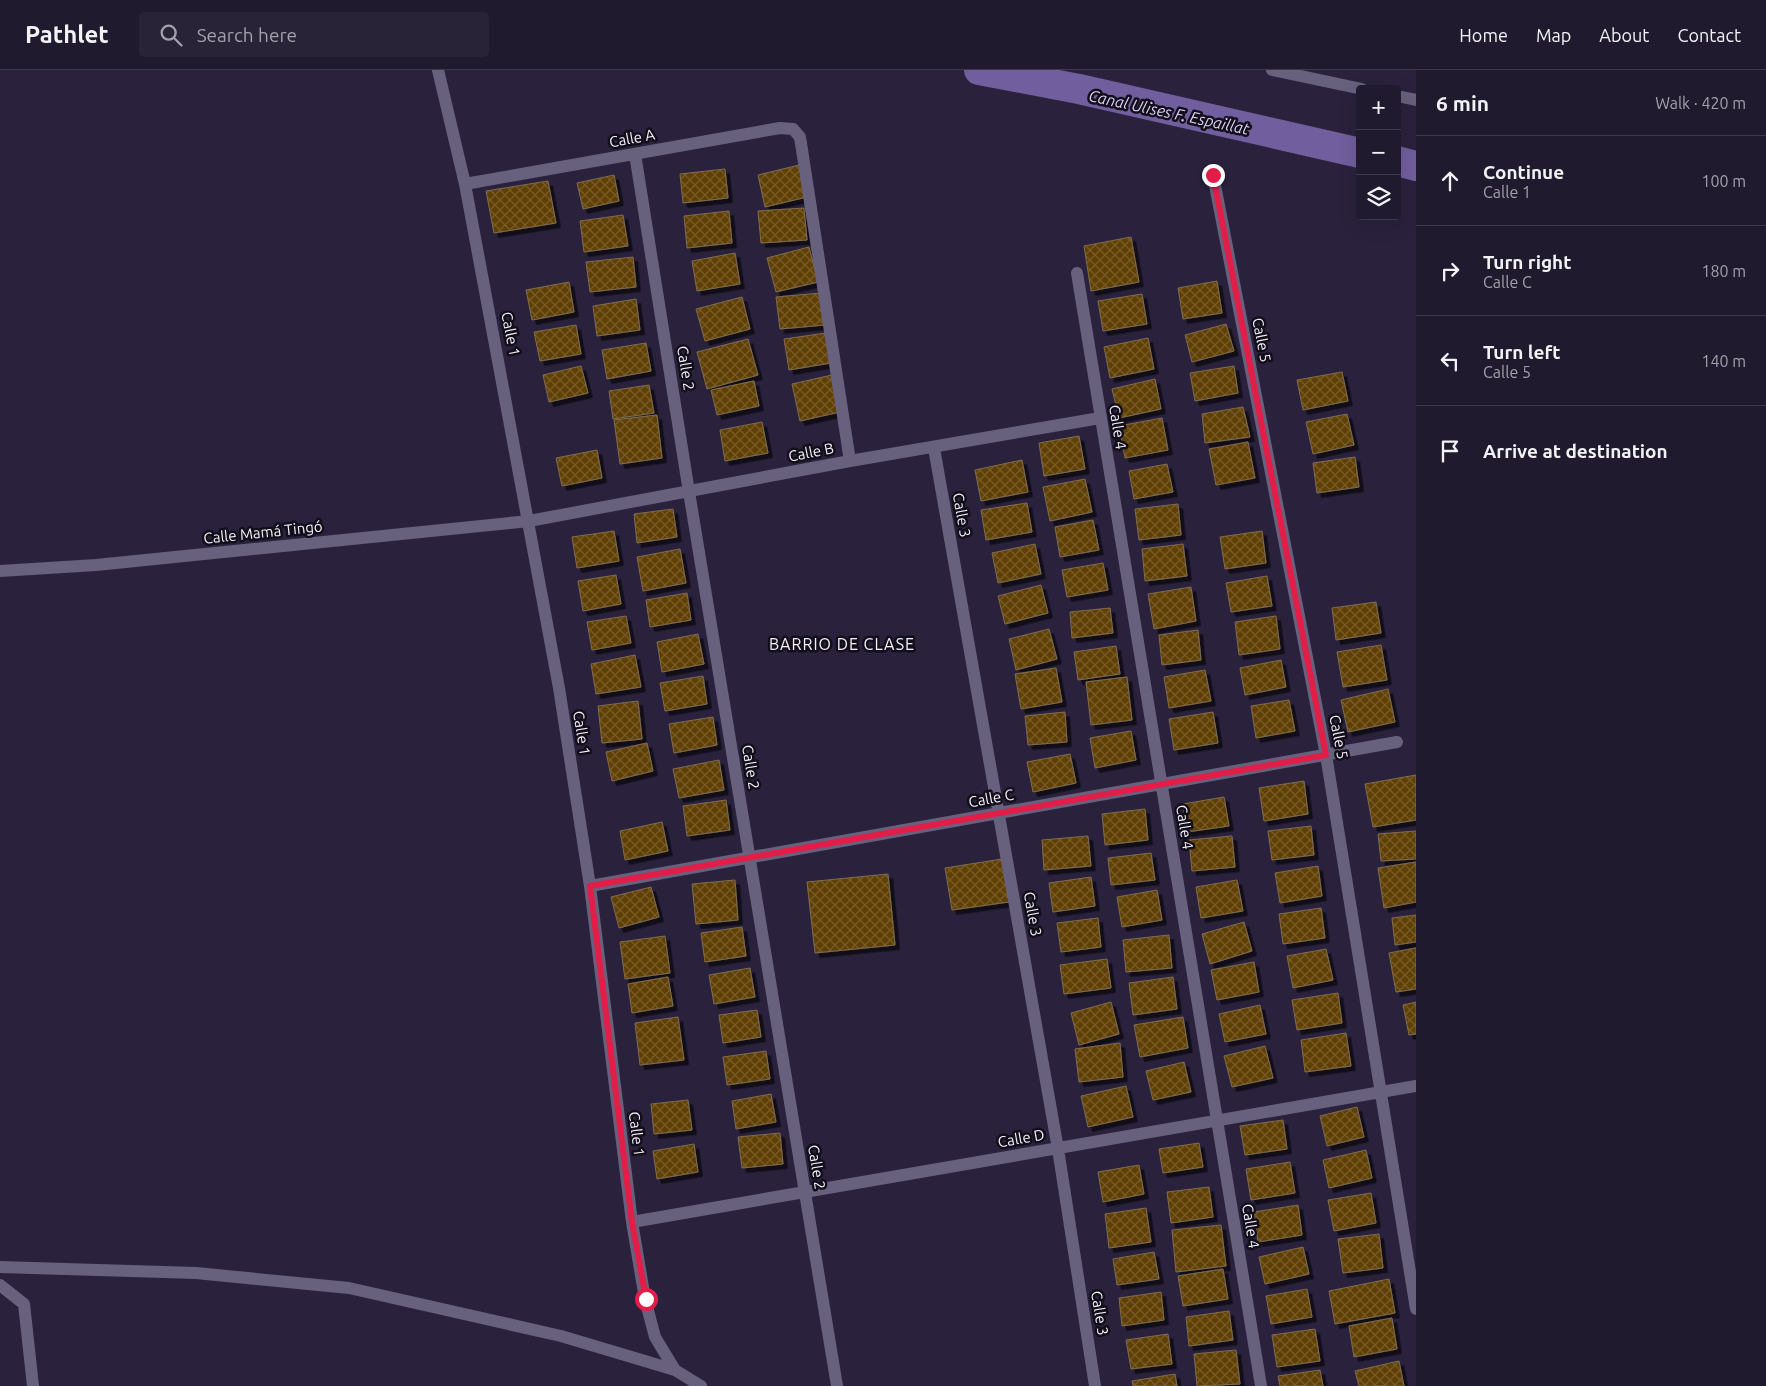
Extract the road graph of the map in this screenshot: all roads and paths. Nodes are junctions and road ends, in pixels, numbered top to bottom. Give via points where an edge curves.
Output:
1 (438, 70) edge
2 (1272, 70) edge
3 (1356, 88) edge
4 (1401, 97) edge
5 (1416, 100) edge
6 (635, 154) junction
7 (1213, 175) dead end
8 (466, 184) junction
9 (1077, 273) dead end
10 (1100, 418) junction
11 (934, 448) junction
12 (850, 461) junction
13 (689, 492) junction
14 (529, 521) junction
15 (0, 571) edge
16 (1397, 742) dead end
17 (1326, 755) junction
18 (1162, 784) junction
19 (998, 813) junction
20 (750, 857) junction
21 (590, 886) junction
22 (1416, 1086) edge
23 (1381, 1092) junction
24 (1217, 1121) junction
25 (1058, 1148) junction
26 (805, 1192) junction
27 (632, 1222) junction
28 (0, 1267) edge
29 (0, 1285) edge
30 (1416, 1309) edge
31 (675, 1370) junction
32 (33, 1386) edge
33 (701, 1386) edge
34 (837, 1386) edge
35 (1094, 1386) edge
36 (1261, 1386) edge

1 - 8 street, Calle 1
2 - 3 street
4 - 5 street
6 - 8 street, Calle A
6 - 12 street, Calle A via 780,128 793,129 800,137
6 - 13 street, Calle 2
7 - 17 street, Calle 5
8 - 14 street, Calle 1
9 - 10 street, Calle 4
10 - 11 street, Calle B
10 - 18 street, Calle 4
11 - 12 street, Calle B
11 - 19 street, Calle 3
12 - 13 street, Calle B
13 - 14 street, Calle B
13 - 20 street, Calle 2
14 - 15 street, Calle Mamá Tingó via 96,565
14 - 21 street, Calle 1
16 - 17 street, Calle C
17 - 18 street, Calle C
17 - 23 street, Calle 5
18 - 19 street, Calle C
18 - 24 street, Calle 4
19 - 20 street, Calle C
19 - 25 street, Calle 3
20 - 21 street, Calle C
20 - 26 street, Calle 2
21 - 27 street, Calle 1
22 - 23 street, Calle D
23 - 24 street, Calle D
23 - 30 street, Calle 5
24 - 25 street, Calle D
24 - 36 street, Calle 4
25 - 26 street, Calle D
25 - 35 street, Calle 3
26 - 27 street, Calle D
26 - 34 street, Calle 2
27 - 31 street, Calle 1 via 655,1337
28 - 31 street via 196,1273 349,1288 561,1336
29 - 32 street via 24,1304
31 - 33 street, Calle 1

